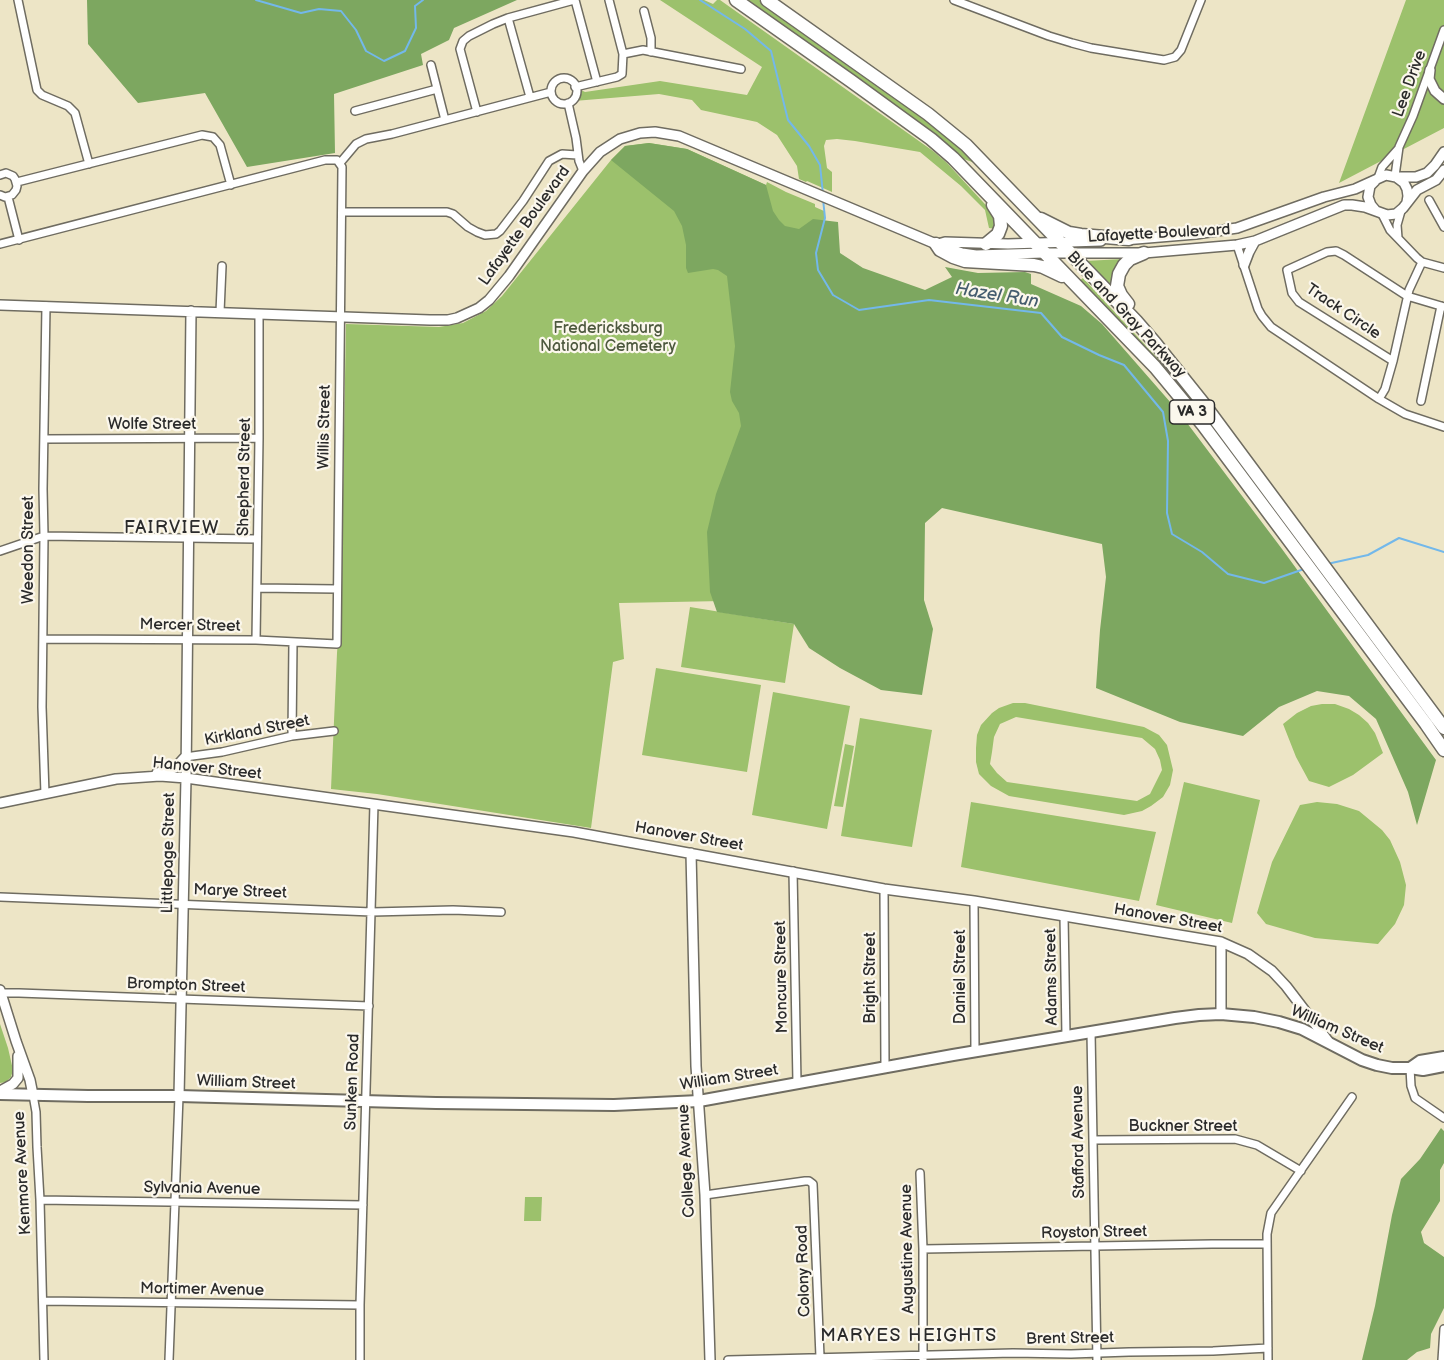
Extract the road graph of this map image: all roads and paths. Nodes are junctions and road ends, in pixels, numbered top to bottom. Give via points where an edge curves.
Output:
1 (18, 0) edge
2 (575, 0) edge
3 (609, 0) edge
4 (736, 0) edge
5 (954, 0) edge
6 (1201, 0) edge
7 (774, 2) edge
8 (644, 11) dead end
9 (508, 18) junction
10 (1444, 30) edge
11 (651, 52) junction
12 (623, 54) junction
13 (431, 65) dead end
14 (741, 69) dead end
15 (1430, 70) junction
16 (597, 82) junction
17 (575, 87) junction
18 (437, 89) junction
19 (551, 92) junction
20 (530, 98) junction
21 (1444, 99) edge
22 (568, 104) junction
23 (355, 111) dead end
24 (477, 112) junction
25 (446, 120) junction
26 (1400, 147) junction
27 (1444, 152) edge
28 (577, 155) junction
29 (340, 163) junction
30 (88, 164) junction
31 (0, 165) edge
32 (583, 171) junction
33 (1, 174) edge
34 (1442, 174) edge
35 (1395, 176) junction
36 (1377, 178) junction
37 (17, 183) junction
38 (980, 184) junction
39 (231, 185) junction
40 (0, 195) edge
41 (8, 197) junction
42 (1429, 200) dead end
43 (1405, 206) junction
44 (342, 212) junction
45 (1379, 212) junction
46 (1033, 215) junction
47 (1246, 225) junction
48 (1444, 227) edge
49 (1398, 238) junction
50 (1129, 239) junction
51 (19, 240) junction
52 (1255, 241) junction
53 (1035, 243) junction
54 (1059, 243) junction
55 (0, 244) edge
56 (936, 244) junction
57 (987, 244) junction
58 (1237, 245) junction
59 (1044, 253) junction
60 (1144, 253) junction
61 (1070, 254) junction
62 (1422, 262) junction
63 (1244, 265) junction
64 (222, 266) dead end
65 (1444, 268) edge
66 (1075, 283) junction
67 (1407, 296) junction
68 (0, 305) edge
69 (46, 306) junction
70 (1442, 306) edge
71 (191, 311) junction
72 (220, 312) junction
73 (260, 314) junction
74 (340, 316) junction
75 (1136, 321) junction
76 (1393, 361) junction
77 (1379, 399) junction
78 (1421, 401) dead end
79 (1444, 427) edge
80 (259, 438) junction
81 (44, 439) junction
82 (189, 439) junction
83 (44, 536) junction
84 (188, 538) junction
85 (257, 539) junction
86 (0, 551) edge
87 (257, 588) junction
88 (337, 589) junction
89 (43, 639) junction
90 (187, 639) junction
91 (256, 640) junction
92 (293, 642) junction
93 (337, 644) joint
94 (1444, 728) edge
95 (334, 731) dead end
96 (292, 736) junction
97 (1444, 750) edge
98 (185, 757) junction
99 (146, 777) junction
100 (186, 778) junction
101 (45, 794) junction
102 (0, 803) edge
103 (374, 804) junction
104 (691, 853) junction
105 (793, 871) junction
106 (884, 889) junction
107 (0, 897) edge
108 (974, 901) junction
109 (183, 903) junction
110 (372, 912) junction
111 (501, 912) dead end
112 (1064, 916) junction
113 (1221, 942) junction
114 (1, 992) edge
115 (181, 999) junction
116 (369, 1006) junction
117 (1221, 1014) junction
118 (1091, 1032) junction
119 (1066, 1036) junction
120 (16, 1041) junction
121 (1330, 1043) junction
122 (975, 1052) junction
123 (1444, 1057) edge
124 (885, 1066) junction
125 (1444, 1066) edge
126 (1410, 1068) junction
127 (797, 1083) junction
128 (0, 1092) edge
129 (33, 1095) junction
130 (179, 1096) junction
131 (1352, 1096) dead end
132 (366, 1101) junction
133 (699, 1101) junction
134 (1444, 1118) edge
135 (1093, 1140) junction
136 (1301, 1171) junction
137 (920, 1173) dead end
138 (705, 1195) junction
139 (40, 1200) junction
140 (176, 1202) junction
141 (363, 1205) junction
142 (1267, 1244) junction
143 (1095, 1246) junction
144 (923, 1249) junction
145 (43, 1301) junction
146 (171, 1303) junction
147 (360, 1305) junction
148 (1444, 1329) edge
149 (1268, 1348) junction
150 (1096, 1356) edge
151 (820, 1357) junction
152 (923, 1358) edge
153 (44, 1360) edge
154 (169, 1360) edge
155 (360, 1360) edge
156 (710, 1360) edge
157 (729, 1360) edge
158 (1268, 1360) edge
159 (1442, 1360) edge

1 - 30 street via 37,90 75,113
2 - 9 street
2 - 16 street
3 - 12 street
4 - 38 highway, Blue and Gray Parkway / VA 3 via 931,139
5 - 6 street via 1049,36 1091,48 1164,60 1178,54
7 - 46 highway, Blue and Gray Parkway / VA 3 via 948,129
8 - 11 street
9 - 20 street
9 - 24 street via 463,41 460,49
10 - 15 street, Lee Drive
11 - 12 street
11 - 14 street
12 - 16 street via 622,74
13 - 18 street
15 - 21 street via 1431,85
15 - 26 street, Lee Drive
16 - 17 street
17 - 19 street via 569,80 561,79
17 - 22 street via 575,96
18 - 23 street
18 - 25 street
19 - 20 street
19 - 22 street via 559,103
20 - 24 street
22 - 28 street
24 - 25 street
25 - 29 street via 366,139 356,144
26 - 35 street
26 - 36 street
27 - 35 street, Lafayette Boulevard via 1427,173
28 - 32 street
28 - 44 street via 562,154 549,162 496,234 477,232 447,212
29 - 39 street via 326,160
29 - 44 street, Willis Street
30 - 37 street
30 - 39 street via 207,135 220,145
31 - 33 street
32 - 56 street, Lafayette Boulevard via 600,152 620,139 640,132 675,135
32 - 74 street, Lafayette Boulevard via 509,276 479,308 448,320
33 - 37 street via 10,174
34 - 43 street, Lafayette Boulevard via 1417,190
35 - 36 street, Lafayette Boulevard
35 - 43 street via 1407,189
36 - 45 street via 1368,197
36 - 47 street, Lafayette Boulevard
37 - 41 street
38 - 53 highway, Blue and Gray Parkway / VA 3
38 - 57 highway via 1001,223 998,234
39 - 51 street
40 - 41 street
41 - 51 street
42 - 48 street
43 - 45 street, Lafayette Boulevard via 1396,214
43 - 49 street via 1397,224
44 - 74 street, Willis Street
45 - 49 street
45 - 52 street, Lafayette Boulevard via 1344,205
46 - 50 highway via 1069,233
46 - 54 highway, Blue and Gray Parkway / VA 3
47 - 50 street, Lafayette Boulevard
47 - 58 street via 1238,234
49 - 62 street
50 - 54 street, Lafayette Boulevard
51 - 55 street
52 - 58 street, Lafayette Boulevard
52 - 63 street
53 - 54 street, Lafayette Boulevard
53 - 57 street, Lafayette Boulevard
53 - 59 highway, Blue and Gray Parkway / VA 3
54 - 61 highway, Blue and Gray Parkway / VA 3
56 - 57 street, Lafayette Boulevard
56 - 59 street, Lafayette Boulevard via 976,255
56 - 66 highway via 940,250 965,261 1034,265
58 - 60 street, Lafayette Boulevard
58 - 63 street
59 - 61 street, Lafayette Boulevard
59 - 66 highway, Blue and Gray Parkway / VA 3
60 - 61 street, Lafayette Boulevard
60 - 75 highway via 1124,265 1117,280 1119,292
61 - 75 highway, Blue and Gray Parkway / VA 3
62 - 65 street
62 - 67 street
63 - 77 street via 1266,322
64 - 72 street
66 - 97 highway, Blue and Gray Parkway / VA 3 via 1155,367 1203,425
67 - 70 street
67 - 76 street
67 - 76 street, Track Circle via 1336,251 1287,270 1292,293 1299,302
68 - 69 street, Lafayette Boulevard
69 - 71 street, Lafayette Boulevard
69 - 81 street, Weedon Street
70 - 78 street
71 - 72 street, Lafayette Boulevard
71 - 82 street, Littlepage Street
72 - 73 street, Lafayette Boulevard
73 - 74 street, Lafayette Boulevard
73 - 80 street, Shepherd Street
74 - 88 street, Willis Street
75 - 94 highway, Blue and Gray Parkway / VA 3 via 1203,403
76 - 77 street
77 - 79 street via 1405,414
80 - 82 street, Wolfe Street
80 - 85 street, Shepherd Street
81 - 82 street, Wolfe Street
81 - 83 street, Weedon Street
82 - 84 street, Littlepage Street
83 - 84 street
83 - 86 street
83 - 89 street, Weedon Street
84 - 85 street
84 - 90 street, Littlepage Street
85 - 87 street, Shepherd Street
87 - 88 street
87 - 91 street, Shepherd Street
88 - 93 street, Willis Street
89 - 90 street, Mercer Street
89 - 101 street, Weedon Street
90 - 91 street, Mercer Street
90 - 98 street, Littlepage Street
91 - 92 street, Mercer Street
92 - 93 street, Mercer Street
92 - 96 street
95 - 96 street, Kirkland Street
96 - 98 street, Kirkland Street
98 - 99 street via 175,768
98 - 100 street, Littlepage Street
99 - 100 street, Hanover Street
99 - 101 street, Hanover Street via 116,779
100 - 103 street, Hanover Street
100 - 109 street, Littlepage Street
101 - 102 street, Hanover Street
103 - 104 street, Hanover Street via 563,830
103 - 110 street, Sunken Road
104 - 105 street, Hanover Street
104 - 133 street, College Avenue
105 - 106 street, Hanover Street
105 - 127 street, Moncure Street
106 - 108 street, Hanover Street
106 - 124 street, Bright Street
107 - 109 street, Marye Street
108 - 112 street, Hanover Street
108 - 122 street, Daniel Street
109 - 110 street, Marye Street
109 - 115 street, Littlepage Street
110 - 111 street, Marye Street
110 - 116 street, Sunken Road
112 - 113 street, Hanover Street
112 - 119 street, Adams Street
113 - 117 street
113 - 121 street, Hanover Street via 1272,971
114 - 115 street, Brompton Street
114 - 120 street, Kenmore Avenue
115 - 116 street, Brompton Street
115 - 130 street, Littlepage Street
116 - 132 street, Sunken Road
117 - 118 main road, William Street
117 - 121 main road, William Street via 1279,1022
118 - 119 main road, William Street
118 - 135 street, Stafford Avenue
119 - 122 main road, William Street
120 - 128 street via 18,1078
120 - 129 street, Kenmore Avenue
121 - 126 main road, William Street via 1377,1065
122 - 124 main road, William Street
123 - 126 main road, William Street via 1420,1061
124 - 127 main road, William Street
125 - 126 main road, William Street
126 - 134 street via 1415,1098
127 - 133 main road, William Street
128 - 129 main road, William Street
129 - 130 main road, William Street
129 - 139 street, Kenmore Avenue
130 - 132 main road, William Street
130 - 140 street, Littlepage Street
131 - 136 street
132 - 133 main road, William Street via 614,1105
132 - 141 street, Sunken Road
133 - 138 street, College Avenue
135 - 136 street, Buckner Street via 1235,1139 1257,1144
135 - 143 street, Stafford Avenue
136 - 142 street via 1271,1213
137 - 144 street, Augustine Avenue
138 - 151 street, Colony Road via 805,1181 813,1184
138 - 156 street, College Avenue
139 - 140 street, Sylvania Avenue
139 - 145 street, Kenmore Avenue
140 - 141 street, Sylvania Avenue
140 - 146 street, Littlepage Street
141 - 147 street, Sunken Road
142 - 143 street, Royston Street
142 - 149 street
143 - 144 street, Royston Street
143 - 150 street, Stafford Avenue
144 - 152 street, Augustine Avenue
145 - 146 street, Mortimer Avenue
145 - 153 street, Kenmore Avenue
146 - 147 street, Mortimer Avenue
146 - 154 street, Littlepage Street
147 - 155 street, Sunken Road
148 - 159 street
149 - 150 street, Brent Street
149 - 158 street
150 - 152 street, Brent Street via 1013,1353
151 - 152 street, Brent Street
151 - 157 street, Brent Street

